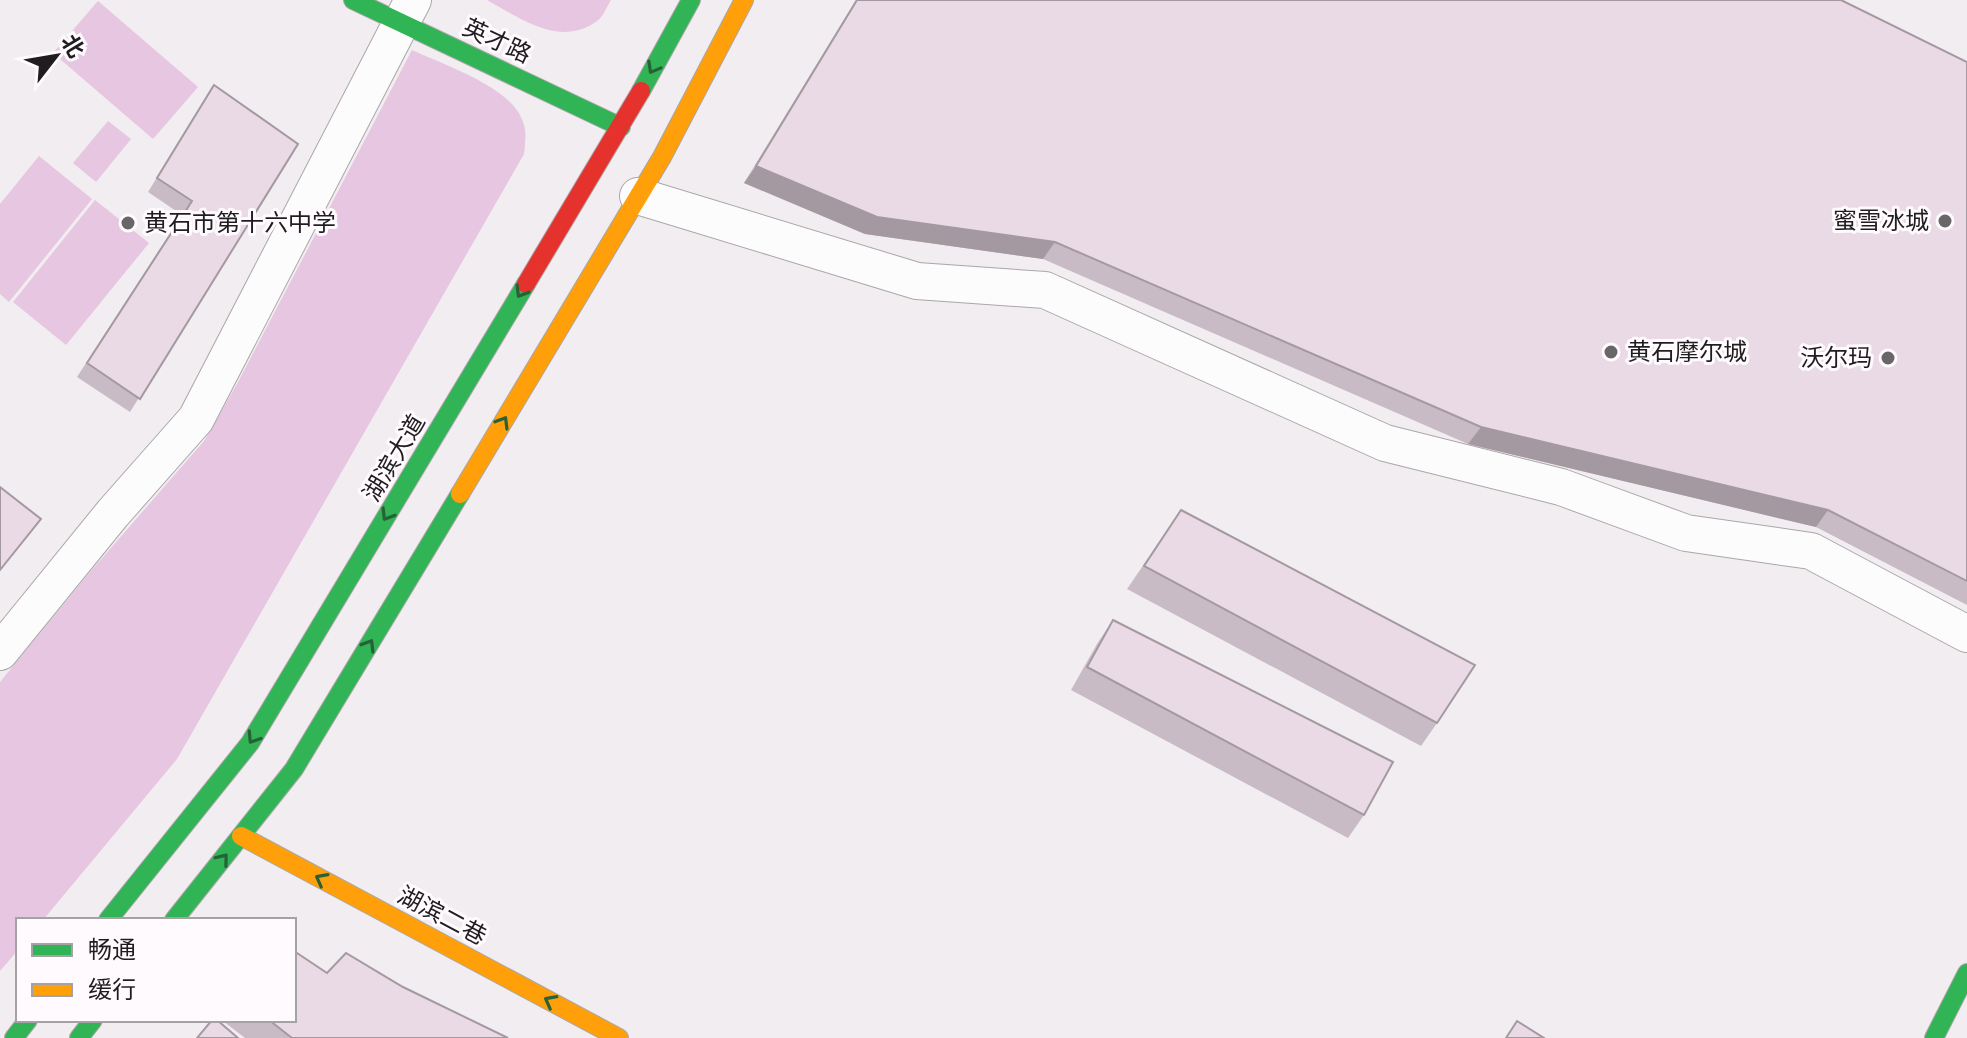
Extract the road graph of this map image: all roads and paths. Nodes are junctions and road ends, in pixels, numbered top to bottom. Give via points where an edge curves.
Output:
1 (353, 0) edge
2 (691, 0) edge
3 (744, 0) edge
4 (407, 12) edge
5 (621, 127) junction
6 (638, 196) junction
7 (1967, 634) edge
8 (0, 652) edge
9 (241, 836) junction
10 (110, 918) edge
11 (176, 918) edge
12 (1967, 973) edge
13 (26, 1022) edge
14 (91, 1022) edge
15 (14, 1038) edge
16 (79, 1038) edge
17 (619, 1038) edge
18 (1934, 1038) edge

1 - 4 main road, 英才路
2 -> 5 main road, 湖滨大道
3 - 6 main road
4 - 5 main road, 英才路
4 - 8 street via 196,419
5 -> 10 main road, 湖滨大道 via 250,743
6 - 7 street via 917,281 1045,290 1392,429 1686,533 1811,551
9 -> 6 main road via 294,769
11 -> 9 main road
17 -> 9 main road, 湖滨二巷
12 - 18 main road
13 - 15 main road
14 - 16 main road

